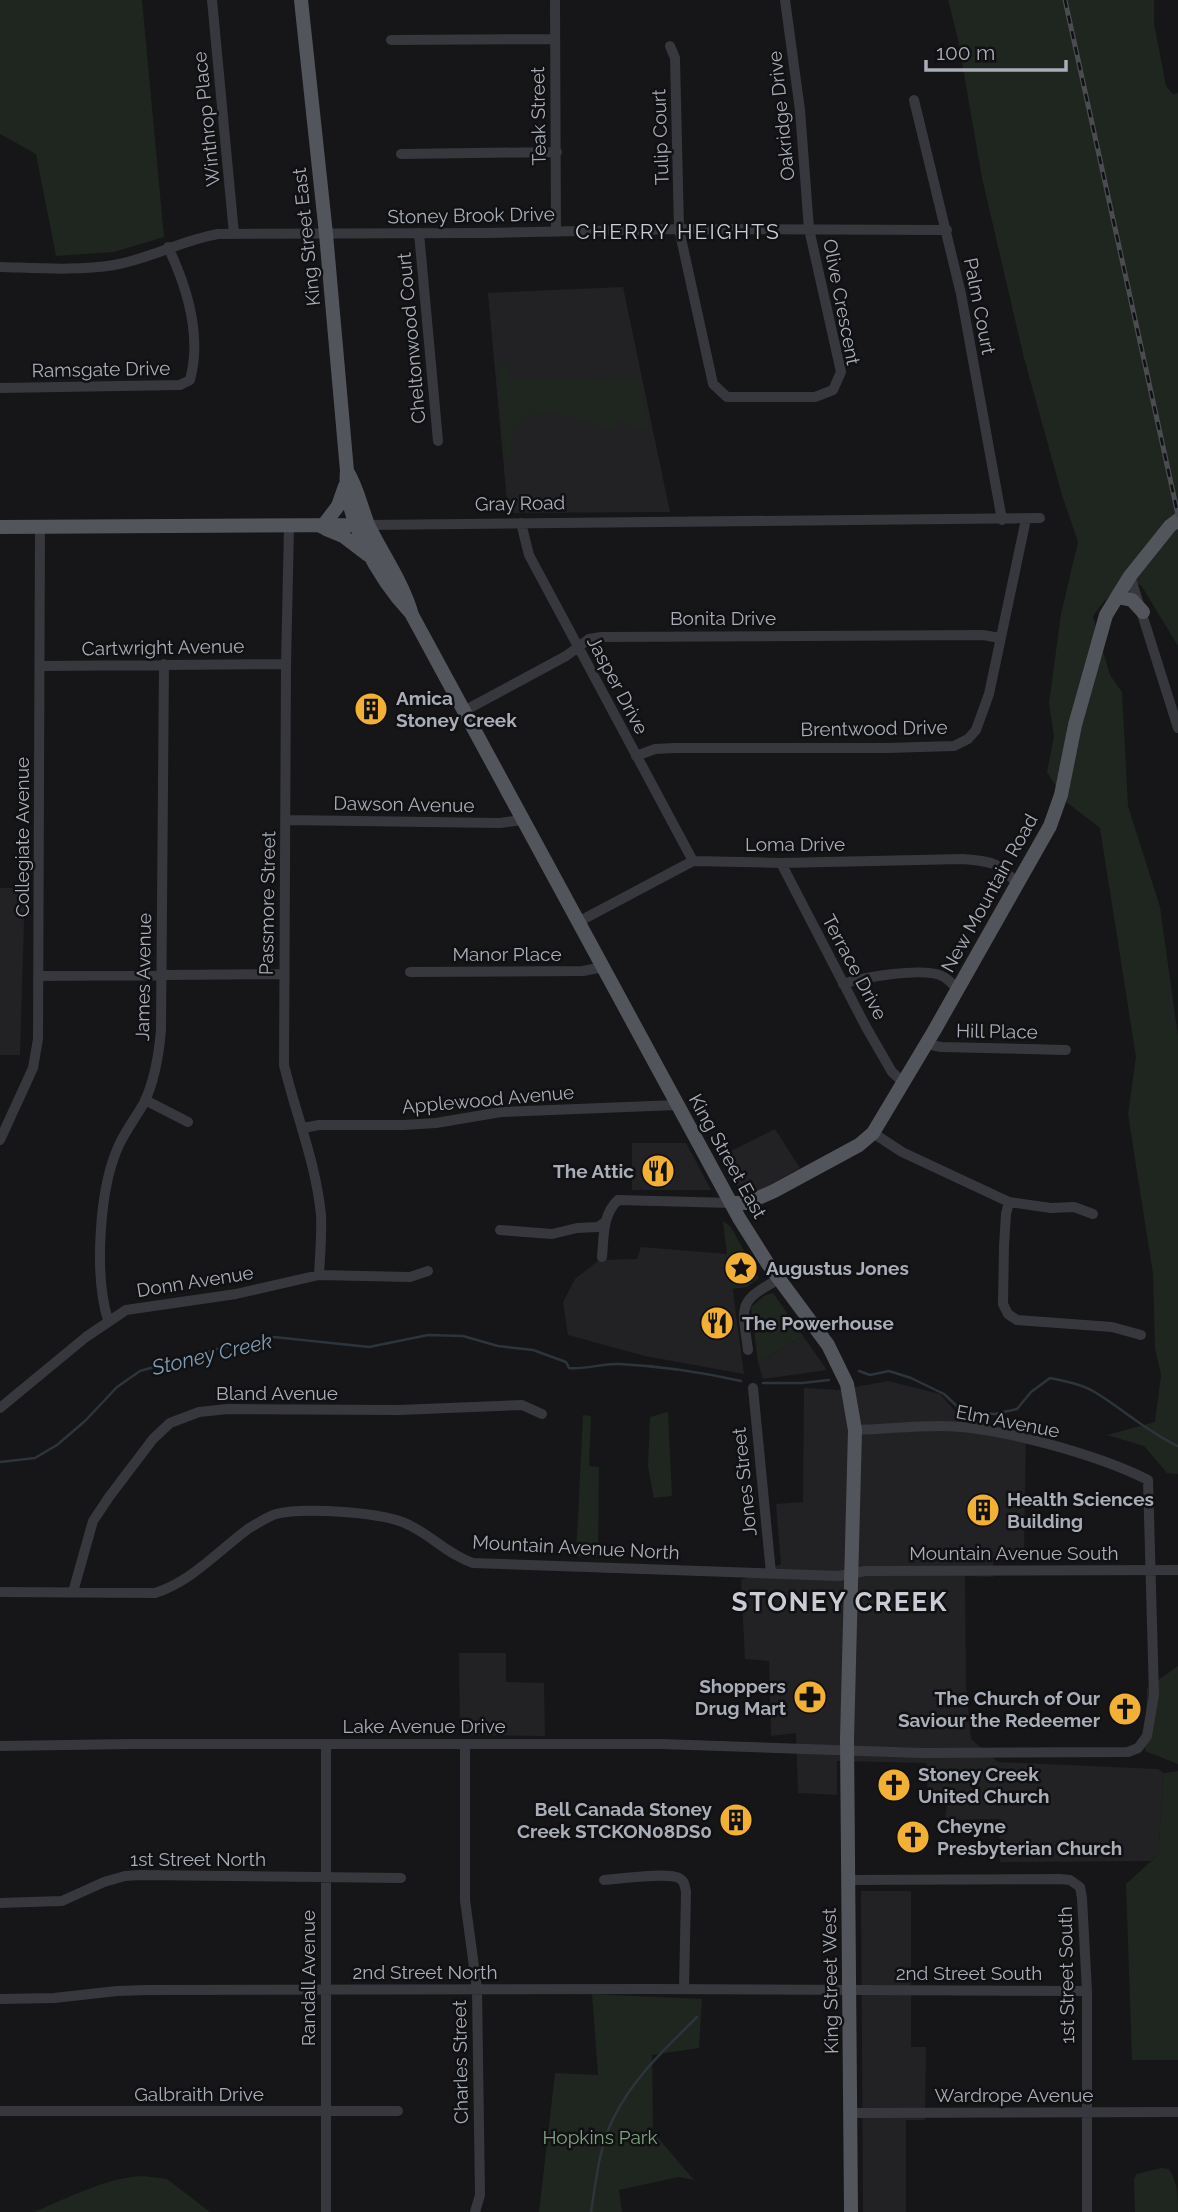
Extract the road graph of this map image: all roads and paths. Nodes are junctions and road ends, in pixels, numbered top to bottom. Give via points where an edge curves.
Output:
1 (212, 0) edge
2 (301, 0) edge
3 (555, 0) edge
4 (785, 0) edge
5 (554, 39) junction
6 (391, 40) dead end
7 (670, 46) dead end
8 (914, 100) dead end
9 (557, 152) junction
10 (401, 154) dead end
11 (679, 229) junction
12 (809, 229) junction
13 (947, 230) junction
14 (556, 231) junction
15 (419, 233) junction
16 (234, 234) junction
17 (326, 234) junction
18 (168, 247) junction
19 (0, 267) edge
20 (0, 388) edge
21 (438, 441) dead end
22 (347, 471) junction
23 (345, 486) junction
24 (1040, 518) dead end
25 (1026, 519) junction
26 (1002, 520) junction
27 (1178, 520) edge
28 (521, 523) junction
29 (362, 525) junction
30 (40, 526) junction
31 (0, 527) edge
32 (289, 527) junction
33 (322, 527) junction
34 (377, 565) junction
35 (1130, 576) junction
36 (1117, 597) junction
37 (1143, 612) junction
38 (412, 615) junction
39 (1000, 638) junction
40 (578, 648) junction
41 (164, 664) junction
42 (286, 664) junction
43 (41, 666) junction
44 (464, 711) junction
45 (1178, 728) edge
46 (636, 756) junction
47 (286, 820) junction
48 (522, 820) junction
49 (693, 861) junction
50 (781, 863) junction
51 (1018, 886) junction
52 (578, 922) junction
53 (603, 967) junction
54 (410, 972) dead end
55 (284, 974) junction
56 (162, 975) junction
57 (38, 976) junction
58 (844, 984) junction
59 (958, 990) junction
60 (927, 1044) junction
61 (1066, 1050) dead end
62 (904, 1083) junction
63 (145, 1100) junction
64 (677, 1105) junction
65 (188, 1122) dead end
66 (3, 1126) edge
67 (303, 1128) junction
68 (873, 1133) junction
69 (0, 1140) edge
70 (731, 1202) junction
71 (1009, 1202) junction
72 (1093, 1214) dead end
73 (605, 1222) junction
74 (500, 1230) dead end
75 (602, 1257) dead end
76 (428, 1271) dead end
77 (319, 1275) junction
78 (779, 1279) junction
79 (108, 1320) junction
80 (1141, 1335) dead end
81 (748, 1350) dead end
82 (752, 1388) dead end
83 (0, 1408) edge
84 (542, 1413) dead end
85 (855, 1430) junction
86 (1152, 1570) junction
87 (1178, 1570) edge
88 (771, 1573) junction
89 (851, 1575) junction
90 (0, 1592) edge
91 (73, 1592) junction
92 (326, 1744) junction
93 (465, 1744) junction
94 (0, 1746) edge
95 (848, 1750) junction
96 (326, 1877) junction
97 (401, 1878) dead end
98 (604, 1880) dead end
99 (848, 1880) junction
100 (0, 1903) edge
101 (477, 1989) junction
102 (684, 1989) junction
103 (850, 1989) junction
104 (326, 1990) junction
105 (1087, 1991) junction
106 (0, 1999) edge
107 (0, 2111) edge
108 (398, 2111) dead end
109 (326, 2112) junction
110 (1085, 2112) junction
111 (1178, 2112) edge
112 (850, 2113) junction
113 (326, 2212) edge
114 (475, 2212) edge
115 (851, 2212) edge
116 (1087, 2212) edge

1 - 16 street, Winthrop Place
2 - 17 main road, King Street East
3 - 5 street, Teak Street
4 - 12 street, Oakridge Drive
5 - 6 street
5 - 9 street, Teak Street
7 - 11 street, Tulip Court via 675,58
8 - 13 street, Palm Court
9 - 10 street
9 - 14 street, Teak Street
11 - 12 street, Stoney Brook Drive
11 - 12 street, Olive Crescent via 713,384 727,397 815,397 833,390 841,372
11 - 14 street, Stoney Brook Drive
12 - 13 street, Stoney Brook Drive
13 - 26 street, Palm Court
14 - 15 street, Stoney Brook Drive
15 - 17 street, Stoney Brook Drive
15 - 21 street, Cheltonwood Court
16 - 17 street, Stoney Brook Drive
16 - 18 street, Stoney Brook Drive via 194,238
17 - 22 main road, King Street East
18 - 19 street, Stoney Brook Drive via 113,266
18 - 20 street, Ramsgate Drive via 187,293 193,352 190,380 180,386
22 - 23 main road, King Street East
22 - 29 main road, King Street East via 355,485
23 - 29 main road, King Street East
23 - 33 main road via 338,506
24 - 25 street, Gray Road
25 - 26 street, Gray Road
25 - 39 street, Brentwood Drive
26 - 28 street, Gray Road
27 - 35 main road, New Mountain Road
28 - 29 street, Gray Road
28 - 40 street, Jasper Drive via 529,555
29 - 33 main road, Gray Road
29 - 34 main road, King Street East
29 - 38 main road, King Street East via 406,593
30 - 31 main road, Gray Road
30 - 32 main road, Gray Road
30 - 43 street, Collegiate Avenue
32 - 33 main road, Gray Road
32 - 42 street, Passmore Street
33 - 34 main road via 343,536
34 - 38 main road, King Street East
35 - 36 main road, New Mountain Road
35 - 37 street
36 - 37 main road via 1132,600
36 - 51 main road, New Mountain Road via 1107,615 1075,725 1061,795
37 - 45 street
38 - 44 main road, King Street East
39 - 40 street, Bonita Drive via 618,635 589,639
39 - 46 street, Brentwood Drive via 976,730 954,746 674,748
40 - 44 street, Bonita Drive
40 - 46 street, Jasper Drive
41 - 42 street, Cartwright Avenue
41 - 43 street, Cartwright Avenue
41 - 56 street, James Avenue
42 - 47 street, Passmore Street
43 - 57 street, Collegiate Avenue
44 - 48 main road, King Street East
46 - 49 street, Jasper Drive
47 - 48 street, Dawson Avenue
47 - 55 street, Passmore Street
48 - 52 main road, King Street East
49 - 50 street, Loma Drive
49 - 52 street, Loma Drive
50 - 51 street, Loma Drive via 962,859 1001,866
50 - 58 street, Terrace Drive
51 - 59 main road, New Mountain Road
52 - 53 main road, King Street East
53 - 54 street, Manor Place
53 - 64 main road, King Street East
55 - 56 street
55 - 67 street, Passmore Street via 284,1065
56 - 57 street
56 - 63 street, James Avenue via 159,1057
57 - 66 street, Collegiate Avenue via 33,1068
58 - 59 street via 863,977 927,973 940,975
58 - 62 street, Terrace Drive via 892,1072
59 - 60 main road, New Mountain Road
60 - 61 street, Hill Place
60 - 62 main road, New Mountain Road
62 - 68 main road, New Mountain Road
63 - 65 street
63 - 79 street, James Avenue via 119,1146 108,1178 101,1263 102,1300
64 - 67 street, Applewood Avenue via 501,1112 436,1123
64 - 70 main road, King Street East
66 - 69 street, Collegiate Avenue
67 - 77 street, Passmore Street via 321,1218
68 - 70 main road, New Mountain Road via 774,1191 747,1203
68 - 71 street via 902,1152
70 - 73 street via 618,1200
70 - 78 main road, King Street East
71 - 72 street via 1074,1207
71 - 80 street via 1003,1304 1008,1314 1017,1320 1099,1326
73 - 74 street via 552,1234
73 - 75 street
76 - 77 street, Donn Avenue via 410,1277
77 - 79 street, Donn Avenue via 236,1294 126,1310
78 - 81 street via 752,1294 746,1303
78 - 85 main road, King Street East via 828,1345 846,1384
79 - 83 street, Donn Avenue
82 - 88 street, Jones Street
84 - 91 street, Bland Avenue via 522,1405 228,1409 199,1412 170,1423 93,1521
85 - 86 street, Elm Avenue via 978,1429 1063,1449 1148,1480
85 - 89 main road, King Street East
86 - 87 street, Mountain Avenue South
86 - 89 street, Mountain Avenue South via 865,1571
86 - 95 street, Lake Avenue Drive via 1154,1695 1147,1735 1138,1748 1077,1753
88 - 89 street, Mountain Avenue North
88 - 91 street, Mountain Avenue North via 473,1563 391,1517 293,1512 275,1514 250,1528 173,1587 155,1592
89 - 95 main road, King Street East
90 - 91 street, Mountain Avenue North
92 - 93 street, Lake Avenue Drive
92 - 94 street, Lake Avenue Drive
92 - 96 street, Randall Avenue
93 - 95 street, Lake Avenue Drive
93 - 101 street, Charles Street via 465,1900
95 - 99 main road, King Street West
96 - 97 street, 1st Street North
96 - 100 street, 1st Street North via 125,1876 62,1901
96 - 104 street, Randall Avenue
98 - 102 street via 667,1876 684,1882
99 - 103 main road, King Street West
99 - 105 street, 1st Street South via 1070,1880 1080,1886 1082,1898
101 - 102 street, 2nd Street North
101 - 104 street, 2nd Street North
101 - 114 street, Charles Street via 480,2195
102 - 103 street, 2nd Street North
103 - 105 street, 2nd Street South
103 - 112 main road, King Street West
104 - 106 street, 2nd Street North via 117,1991 81,1997
104 - 109 street, Randall Avenue
105 - 110 street, 1st Street South
107 - 109 street, Galbraith Drive
108 - 109 street, Galbraith Drive
109 - 113 street, Randall Avenue
110 - 111 street, Wardrope Avenue
110 - 112 street, Wardrope Avenue
110 - 116 street, 1st Street South
112 - 115 main road, King Street West

